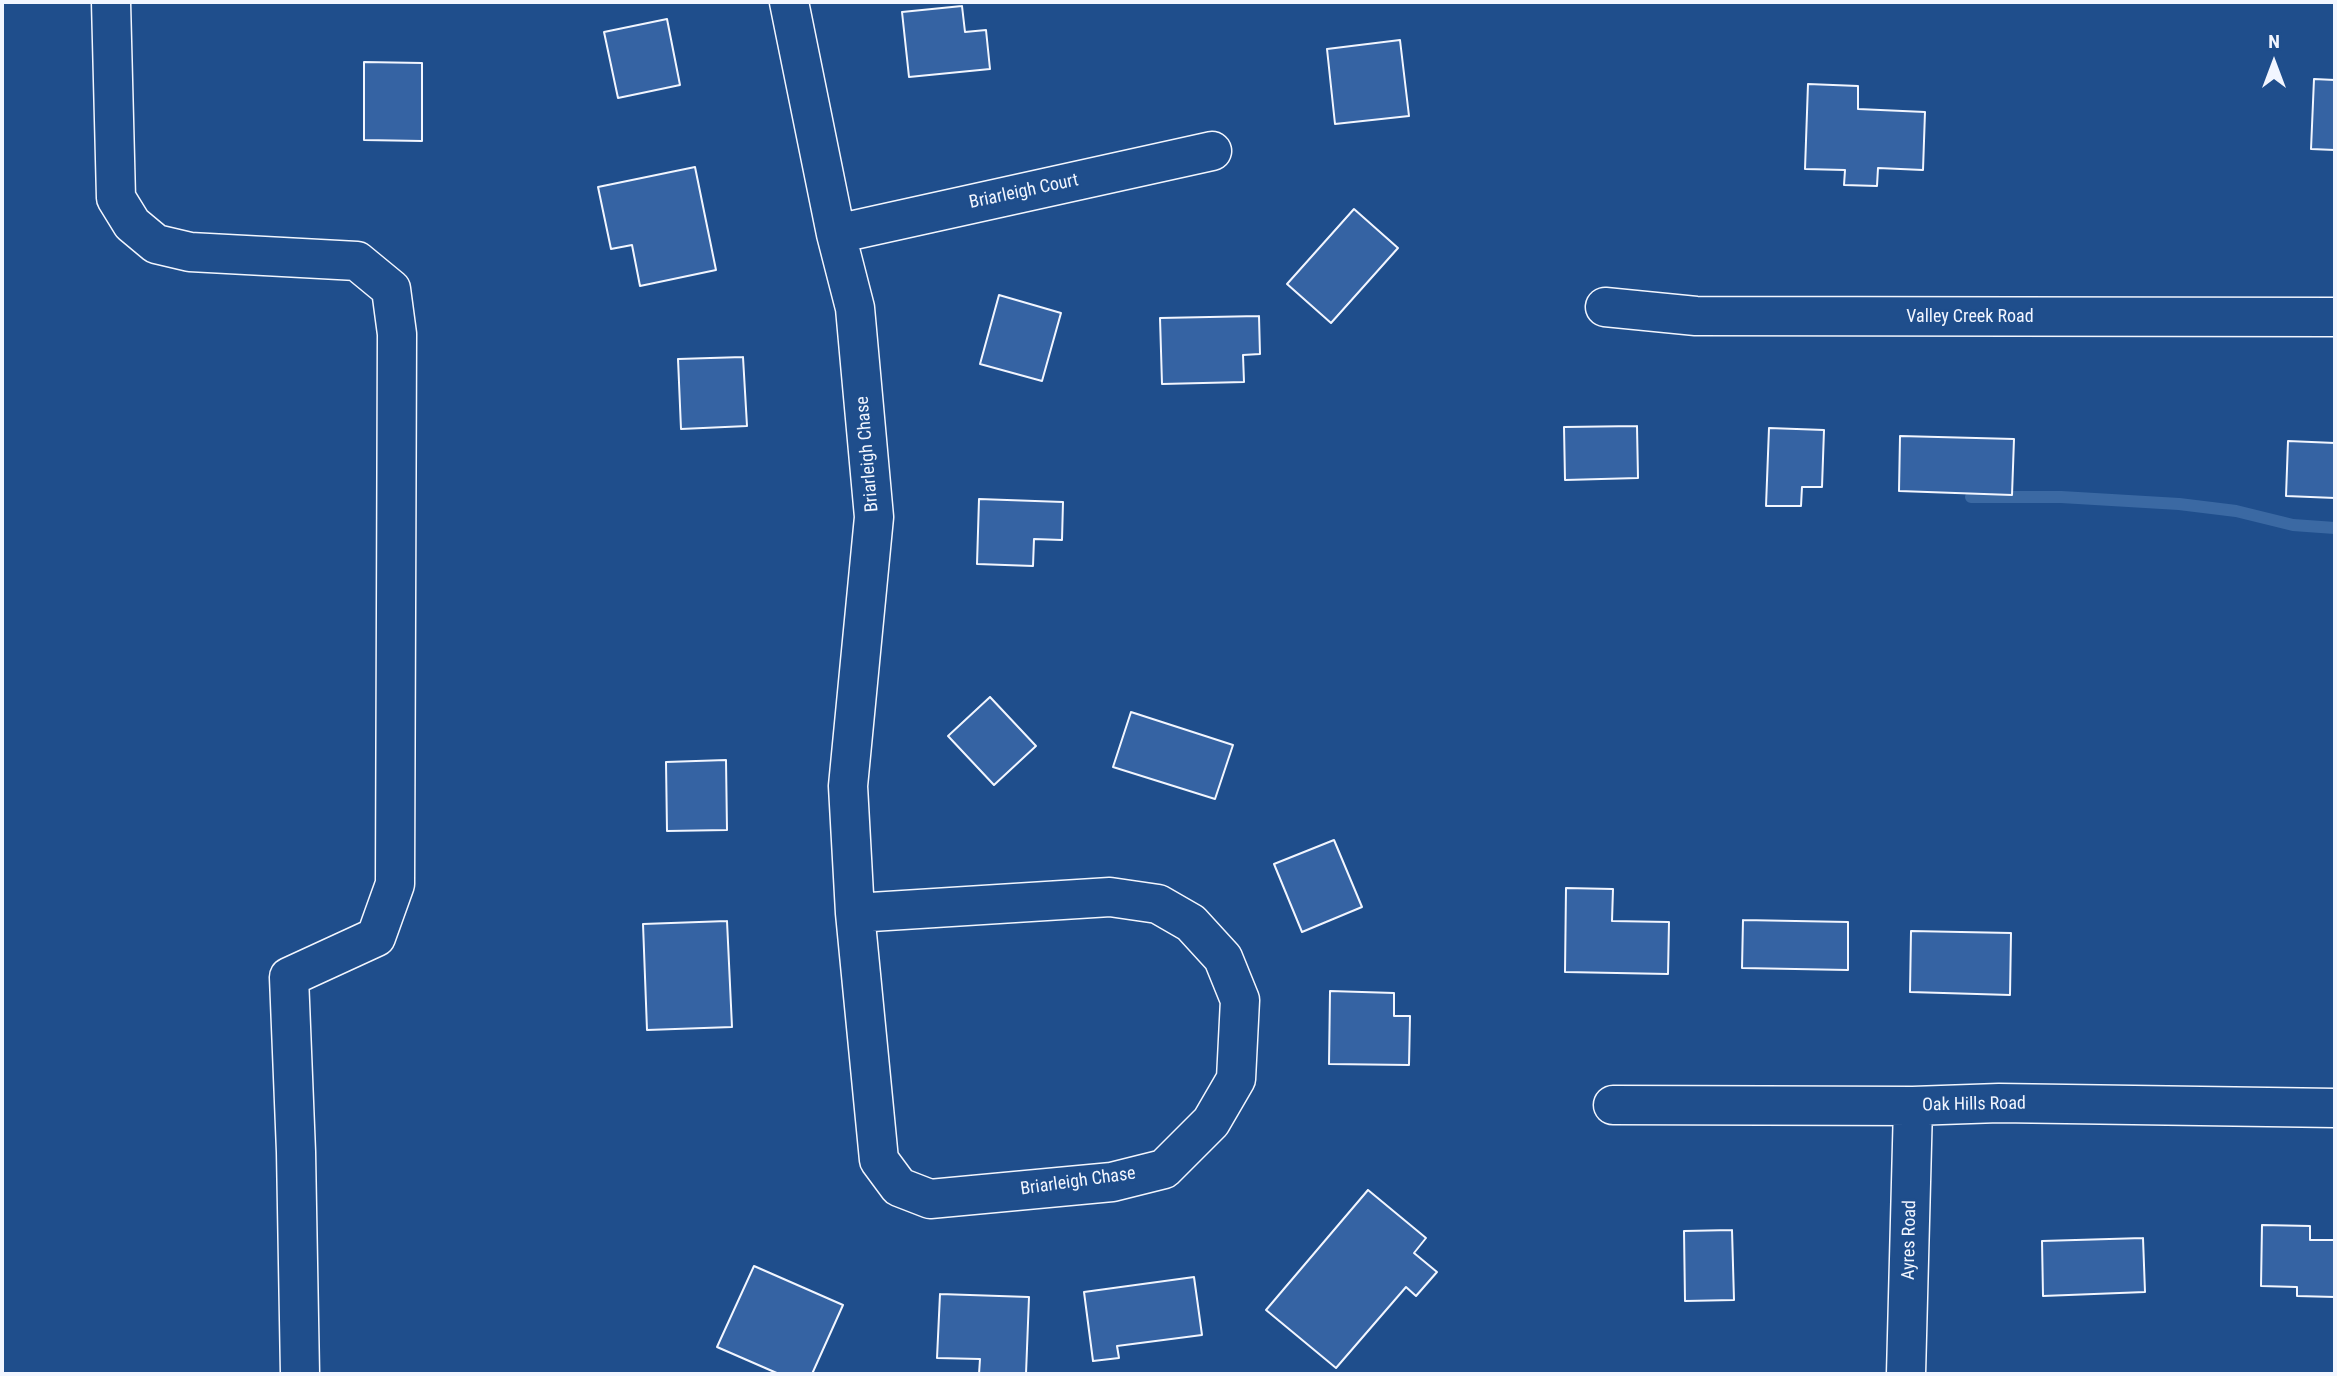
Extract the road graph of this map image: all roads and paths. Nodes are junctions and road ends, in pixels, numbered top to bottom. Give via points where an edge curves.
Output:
1 (111, 2) edge
2 (789, 2) edge
3 (1212, 151) dead end
4 (836, 233) junction
5 (1605, 307) dead end
6 (2335, 317) edge
7 (855, 913) junction
8 (1614, 1105) dead end
9 (1913, 1106) junction
10 (2335, 1108) edge
11 (300, 1374) edge
12 (1906, 1374) edge

1 - 11 street via 116,198 132,224 156,244 190,252 357,261 391,289 397,334 395,884 376,937 289,977
2 - 4 street, Briarleigh Chase
3 - 4 street, Briarleigh Court
4 - 7 street, Briarleigh Chase via 855,308 874,517 848,786
5 - 6 street, Valley Creek Road via 1696,316
7 - 7 street, Briarleigh Chase via 879,1160 899,1187 930,1199 1112,1182 1164,1169 1211,1122 1236,1079 1240,1000 1223,958 1191,923 1158,904 1110,897
8 - 9 street, Oak Hills Road
9 - 10 street, Oak Hills Road
9 - 12 street, Ayres Road

